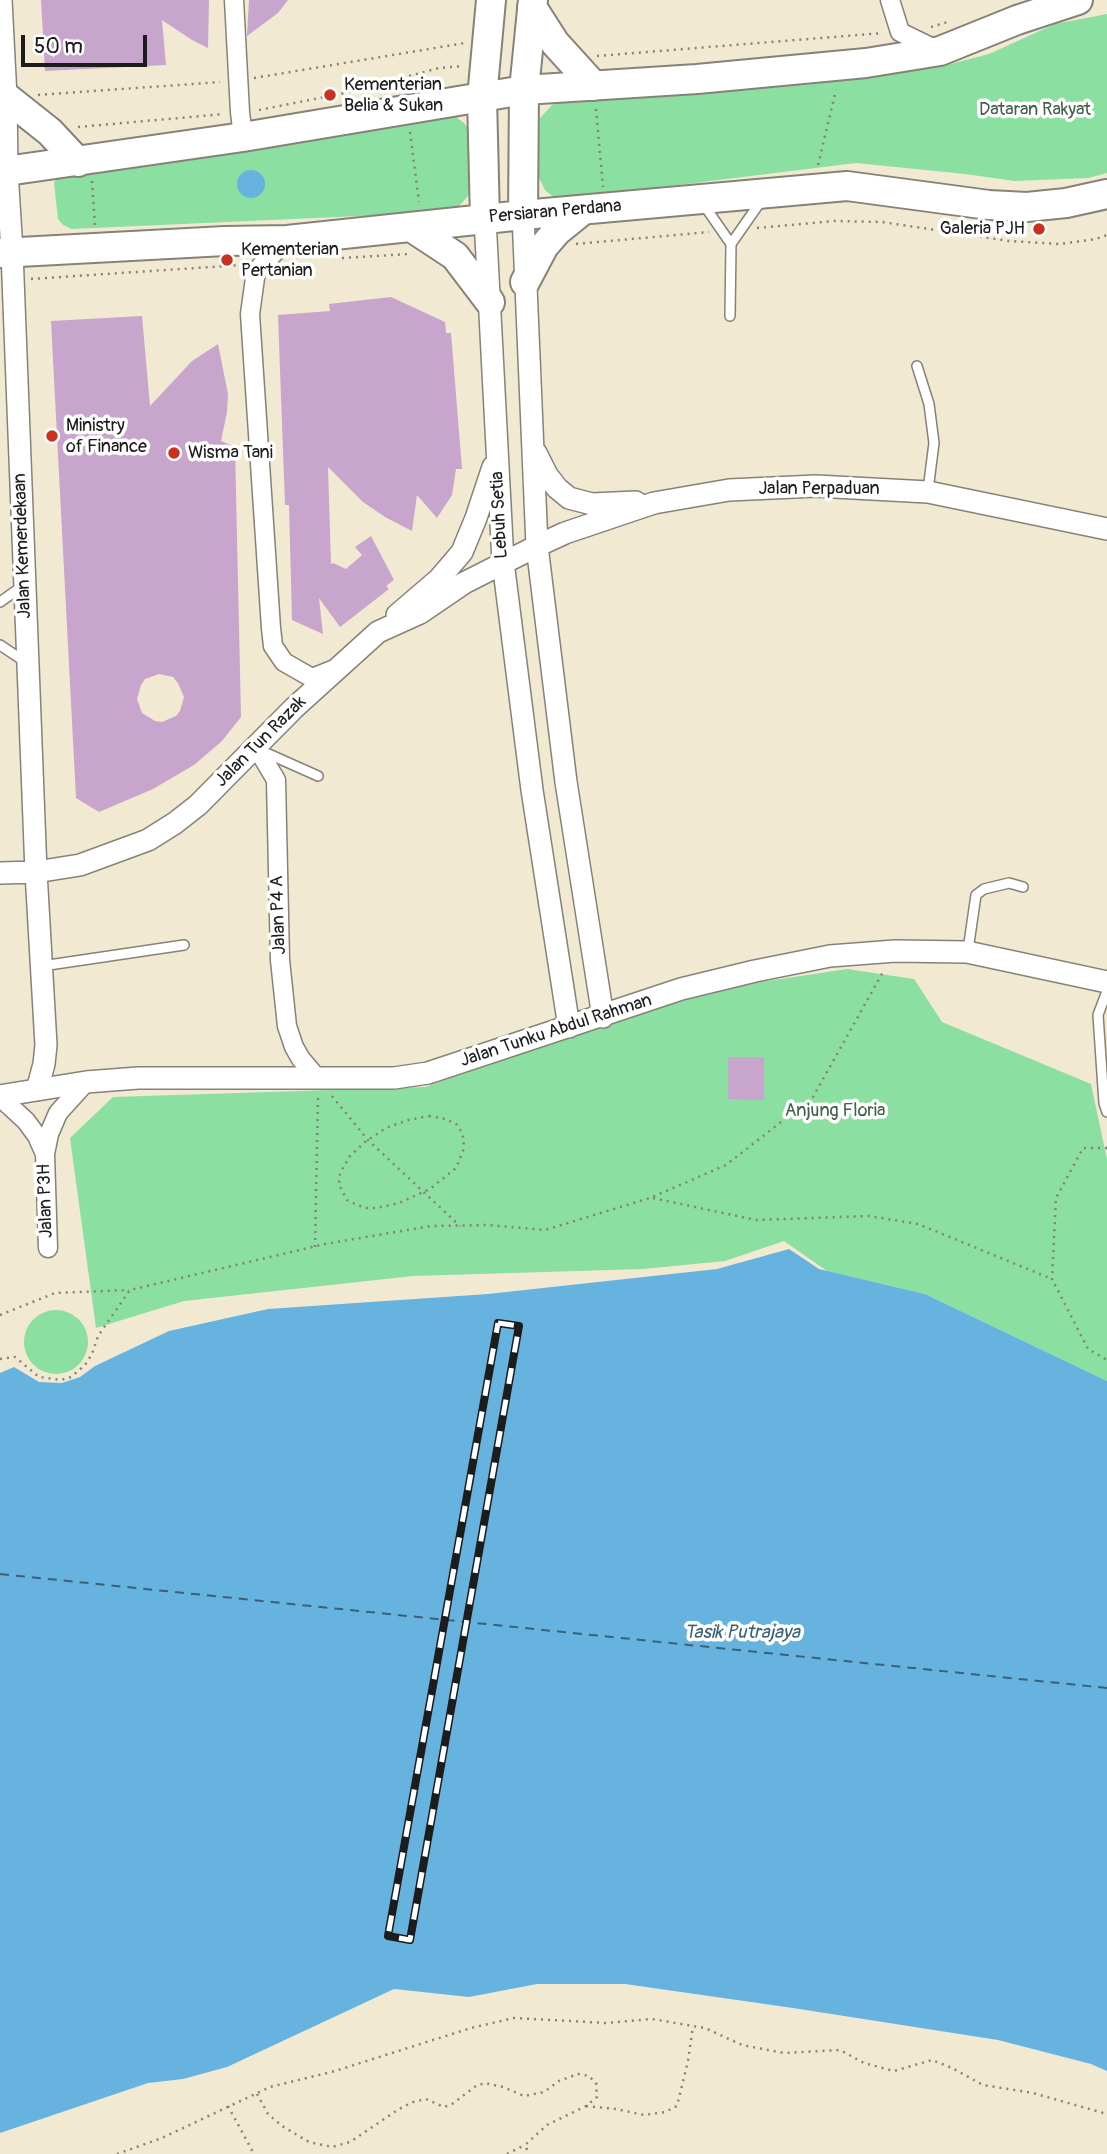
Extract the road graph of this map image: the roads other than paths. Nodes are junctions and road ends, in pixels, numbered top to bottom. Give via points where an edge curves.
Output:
1 (1, 0) edge
2 (234, 0) edge
3 (491, 0) edge
4 (890, 0) edge
5 (1078, 0) edge
6 (532, 4) edge
7 (900, 32) junction
8 (940, 51) junction
9 (853, 64) junction
10 (594, 86) junction
11 (524, 90) junction
12 (6, 97) junction
13 (482, 98) junction
14 (243, 137) junction
15 (84, 160) junction
16 (3, 171) edge
17 (766, 193) junction
18 (1107, 194) edge
19 (700, 199) junction
20 (594, 209) junction
21 (523, 215) junction
22 (485, 219) junction
23 (417, 226) junction
24 (287, 240) junction
25 (731, 244) junction
26 (6, 252) edge
27 (525, 282) junction
28 (490, 302) junction
29 (730, 316) dead end
30 (917, 366) dead end
31 (531, 445) junction
32 (497, 456) junction
33 (928, 492) junction
34 (654, 503) junction
35 (1107, 528) edge
36 (537, 546) junction
37 (503, 562) junction
38 (25, 584) junction
39 (0, 603) edge
40 (377, 632) junction
41 (0, 645) edge
42 (28, 664) junction
43 (339, 666) junction
44 (257, 748) junction
45 (318, 776) dead end
46 (36, 872) junction
47 (0, 873) edge
48 (1023, 887) dead end
49 (184, 944) dead end
50 (967, 952) junction
51 (42, 966) junction
52 (1107, 982) edge
53 (1107, 991) edge
54 (603, 1017) junction
55 (569, 1027) junction
56 (1104, 1042) edge
57 (318, 1079) junction
58 (86, 1082) junction
59 (37, 1090) junction
60 (0, 1096) edge
61 (1106, 1106) edge
62 (45, 1154) junction
63 (48, 1248) dead end

1 - 12 street, Jalan Kemerdekaan
2 - 14 street
3 - 13 main road, Lebuh Setia
4 - 7 street
5 - 8 main road
6 - 10 main road via 555,43
6 - 11 main road, Lebuh Setia
7 - 8 street
7 - 9 street
8 - 9 main road
9 - 10 main road
10 - 11 main road
11 - 13 main road
11 - 21 main road, Lebuh Setia
12 - 15 main road
12 - 16 street, Jalan Kemerdekaan
13 - 14 main road
13 - 22 main road, Lebuh Setia
14 - 15 main road
15 - 16 main road
16 - 26 street, Jalan Kemerdekaan
17 - 18 main road, Persiaran Perdana via 847,186 1027,207
17 - 19 main road, Persiaran Perdana
17 - 25 lane
19 - 20 main road, Persiaran Perdana
19 - 25 lane
20 - 21 main road, Persiaran Perdana
20 - 27 main road via 557,231
21 - 22 main road, Persiaran Perdana
21 - 27 street, Lebuh Setia
22 - 23 main road, Persiaran Perdana
22 - 28 street, Lebuh Setia
23 - 24 main road, Persiaran Perdana
23 - 28 main road via 455,256
24 - 26 main road, Persiaran Perdana
24 - 43 street via 256,271 250,314 273,646 284,662 312,678
25 - 29 lane
26 - 38 street, Jalan Kemerdekaan
27 - 31 street, Lebuh Setia
28 - 32 street, Lebuh Setia
30 - 33 lane via 929,404 934,443
31 - 34 street via 547,475 569,498 592,504
31 - 36 street, Lebuh Setia
32 - 37 street, Lebuh Setia
32 - 40 street via 462,552 439,579
33 - 34 street, Jalan Perpaduan via 816,486 729,490
33 - 35 street, Jalan Perpaduan
34 - 36 street, Jalan Perpaduan
36 - 37 street, Jalan Perpaduan
36 - 54 street, Lebuh Setia via 566,782
37 - 40 street, Jalan Tun Razak
37 - 55 street, Lebuh Setia
38 - 39 lane
38 - 42 street, Jalan Kemerdekaan
40 - 43 street, Jalan Tun Razak
41 - 42 lane
42 - 46 street, Jalan Kemerdekaan
43 - 44 street, Jalan Tun Razak
44 - 45 lane
44 - 46 street, Jalan Tun Razak via 198,805 148,840 96,860
44 - 57 street, Jalan P4 A via 276,780 279,960 287,1026 301,1059
46 - 47 street, Jalan Tun Razak
46 - 51 street, Jalan Kemerdekaan
48 - 50 lane via 1009,883 976,895
49 - 51 lane
50 - 52 street, Jalan Tunku Abdul Rahman
50 - 54 street, Jalan Tunku Abdul Rahman via 830,956 681,989
51 - 59 street, Jalan Kemerdekaan via 46,1045
53 - 56 lane via 1098,1015
54 - 55 street, Jalan Tunku Abdul Rahman
55 - 57 street, Jalan Tunku Abdul Rahman via 428,1073
56 - 61 lane
57 - 58 street, Jalan Tunku Abdul Rahman
58 - 59 street, Jalan Tunku Abdul Rahman
58 - 62 street, Jalan P3H via 55,1118
59 - 60 street, Jalan Tunku Abdul Rahman
60 - 62 street, Jalan P3H via 26,1121
62 - 63 street, Jalan P3H

